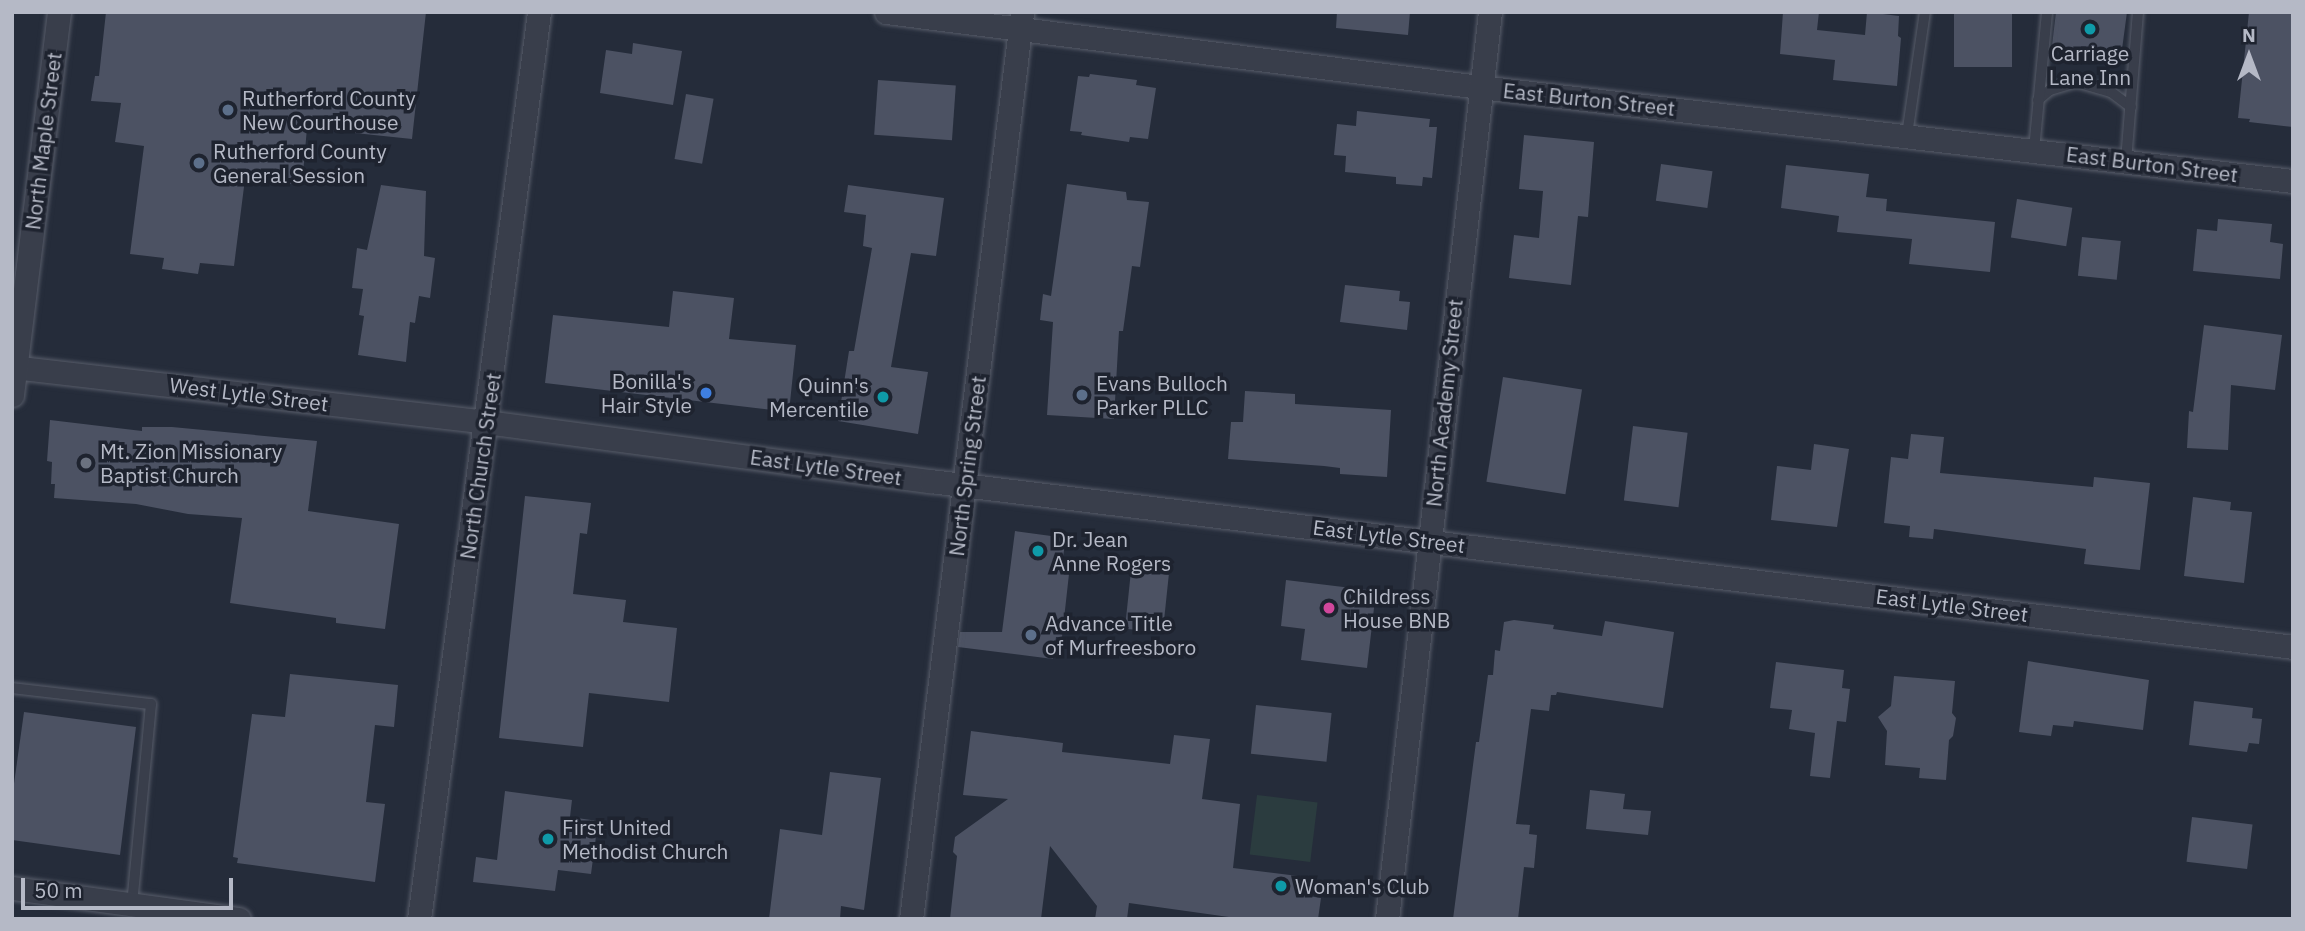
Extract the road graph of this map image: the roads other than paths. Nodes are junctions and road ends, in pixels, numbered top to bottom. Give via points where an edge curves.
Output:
1 (59, 12) edge
2 (539, 12) edge
3 (886, 12) edge
4 (1490, 12) edge
5 (1925, 12) edge
6 (2047, 12) edge
7 (2138, 12) edge
8 (1021, 21) edge
9 (1480, 87) junction
10 (2039, 100) junction
11 (2131, 107) junction
12 (1907, 135) junction
13 (2034, 150) junction
14 (2126, 161) junction
15 (2293, 181) edge
16 (14, 367) edge
17 (12, 395) edge
18 (486, 422) junction
19 (965, 485) junction
20 (1429, 540) junction
21 (2293, 647) edge
22 (12, 688) edge
23 (12, 888) edge
24 (132, 904) junction
25 (239, 919) edge
26 (419, 919) edge
27 (911, 919) edge
28 (1387, 919) edge

1 - 16 street, North Maple Street
2 - 18 street, North Church Street
3 - 8 street, East Burton Street
4 - 9 street, North Academy Street
5 - 12 lane
6 - 10 lane
7 - 11 lane
8 - 9 street, East Burton Street
8 - 19 street, North Spring Street
9 - 12 street, East Burton Street
9 - 20 street, North Academy Street
10 - 11 lane via 2050,90 2076,82 2111,92
10 - 13 lane
11 - 14 lane
12 - 13 street, East Burton Street
13 - 14 street, East Burton Street
14 - 15 street, East Burton Street
16 - 17 street, North Maple Street
16 - 18 street, West Lytle Street
18 - 19 street, East Lytle Street
18 - 26 street, North Church Street
19 - 20 street, East Lytle Street
19 - 27 street, North Spring Street
20 - 21 street, East Lytle Street
20 - 28 street, North Academy Street
22 - 24 lane via 151,704
23 - 24 street
24 - 25 street

